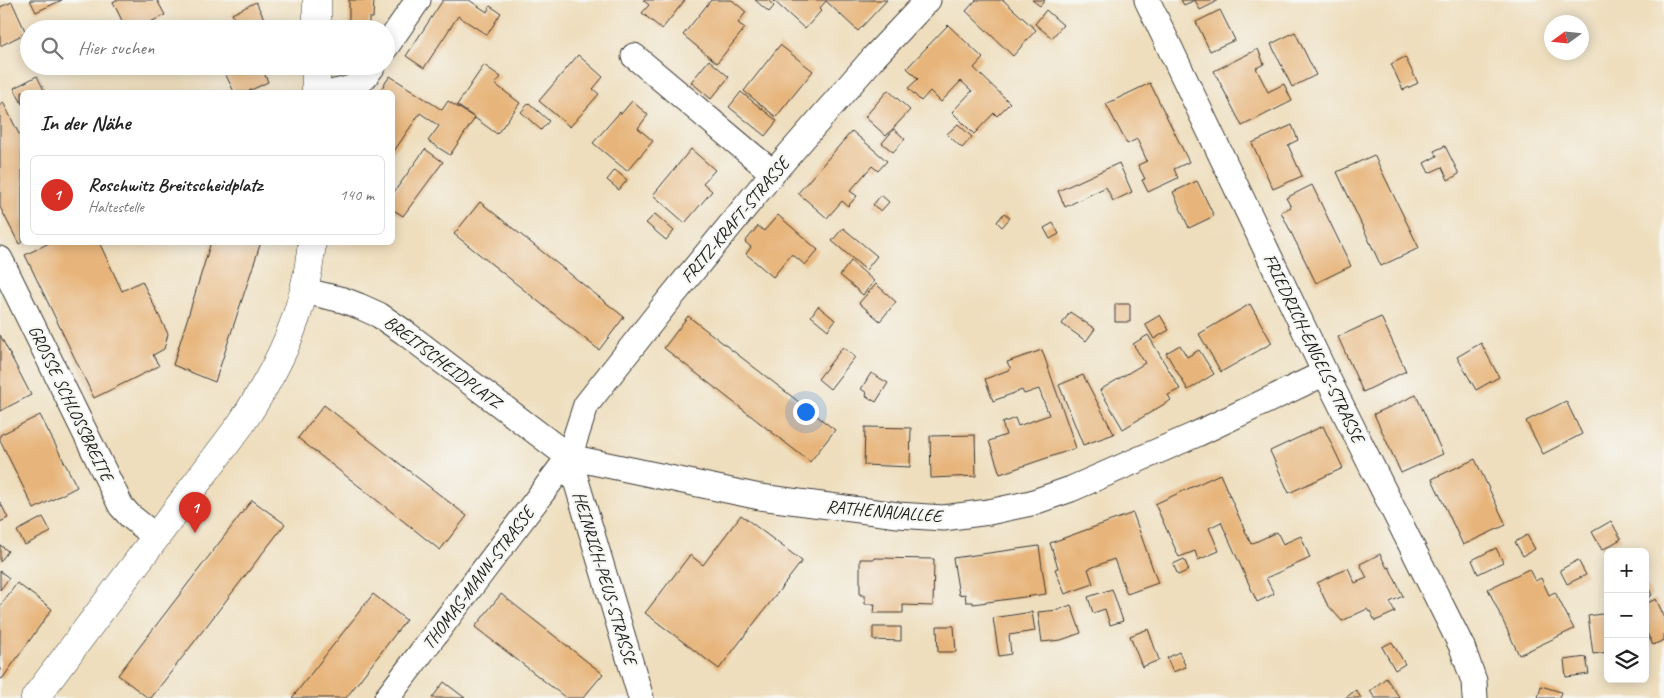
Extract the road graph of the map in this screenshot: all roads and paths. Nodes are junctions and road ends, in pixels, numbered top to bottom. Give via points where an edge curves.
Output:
1 (318, 0) edge
2 (418, 0) edge
3 (928, 0) edge
4 (1147, 0) edge
5 (317, 20) edge
6 (395, 34) edge
7 (634, 56) dead end
8 (316, 75) edge
9 (366, 75) edge
10 (316, 90) edge
11 (342, 90) edge
12 (773, 173) junction
13 (312, 245) edge
14 (0, 259) edge
15 (305, 291) junction
16 (1325, 373) junction
17 (569, 457) junction
18 (156, 537) junction
19 (35, 698) edge
20 (387, 698) edge
21 (641, 698) edge
22 (1475, 698) edge

1 - 5 main road
2 - 6 street
3 - 12 street, FRITZ-KRAFT-STRASSE
4 - 16 street, FRIEDRICH-ENGELS-STRASSE
7 - 12 street
8 - 10 main road
9 - 11 street via 355,87
12 - 17 street, FRITZ-KRAFT-STRASSE via 586,405
13 - 15 main road
14 - 18 street, GROSSE SCHLOSSBREITE via 121,506
15 - 17 street, BREITSCHEIDPLATZ via 343,300 379,315
15 - 18 main road via 282,355 264,390
16 - 17 street, RATHENAUALLEE via 1072,490 1031,503 943,518 898,516 760,497
16 - 22 street, FRIEDRICH-ENGELS-STRASSE via 1462,647 1474,681
17 - 20 street, THOMAS-MANN-STRASSE
17 - 21 street, HEINRICH-PEUS-STRASSE
18 - 19 main road

